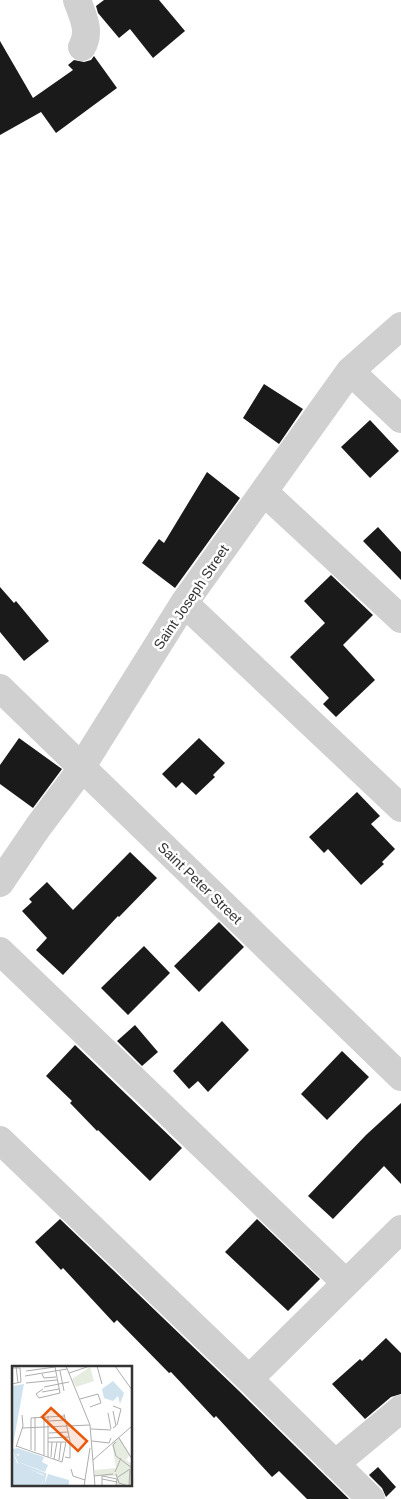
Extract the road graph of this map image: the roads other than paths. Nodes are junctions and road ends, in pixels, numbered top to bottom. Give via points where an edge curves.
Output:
1 (78, 0) edge
2 (82, 47) dead end
3 (401, 326) edge
4 (350, 371) junction
5 (401, 419) edge
6 (264, 492) junction
7 (184, 603) junction
8 (401, 619) edge
9 (0, 688) edge
10 (82, 768) junction
11 (401, 808) edge
12 (0, 883) edge
13 (0, 951) edge
14 (401, 1078) edge
15 (0, 1140) edge
16 (401, 1229) edge
17 (346, 1283) junction
18 (250, 1379) junction
19 (401, 1409) edge
20 (335, 1464) junction
21 (371, 1499) edge

1 - 2 street via 87,32
3 - 4 street, Saint Joseph Street
4 - 5 street
4 - 6 street, Saint Joseph Street
6 - 7 street, Saint Joseph Street
6 - 8 street
7 - 10 street, Saint Joseph Street
7 - 11 street
9 - 10 street, Saint Peter Street
10 - 12 street, Saint Joseph Street
10 - 14 street, Saint Peter Street
13 - 17 street
15 - 18 street
16 - 17 street
17 - 18 street
18 - 20 street
19 - 20 street
20 - 21 street

